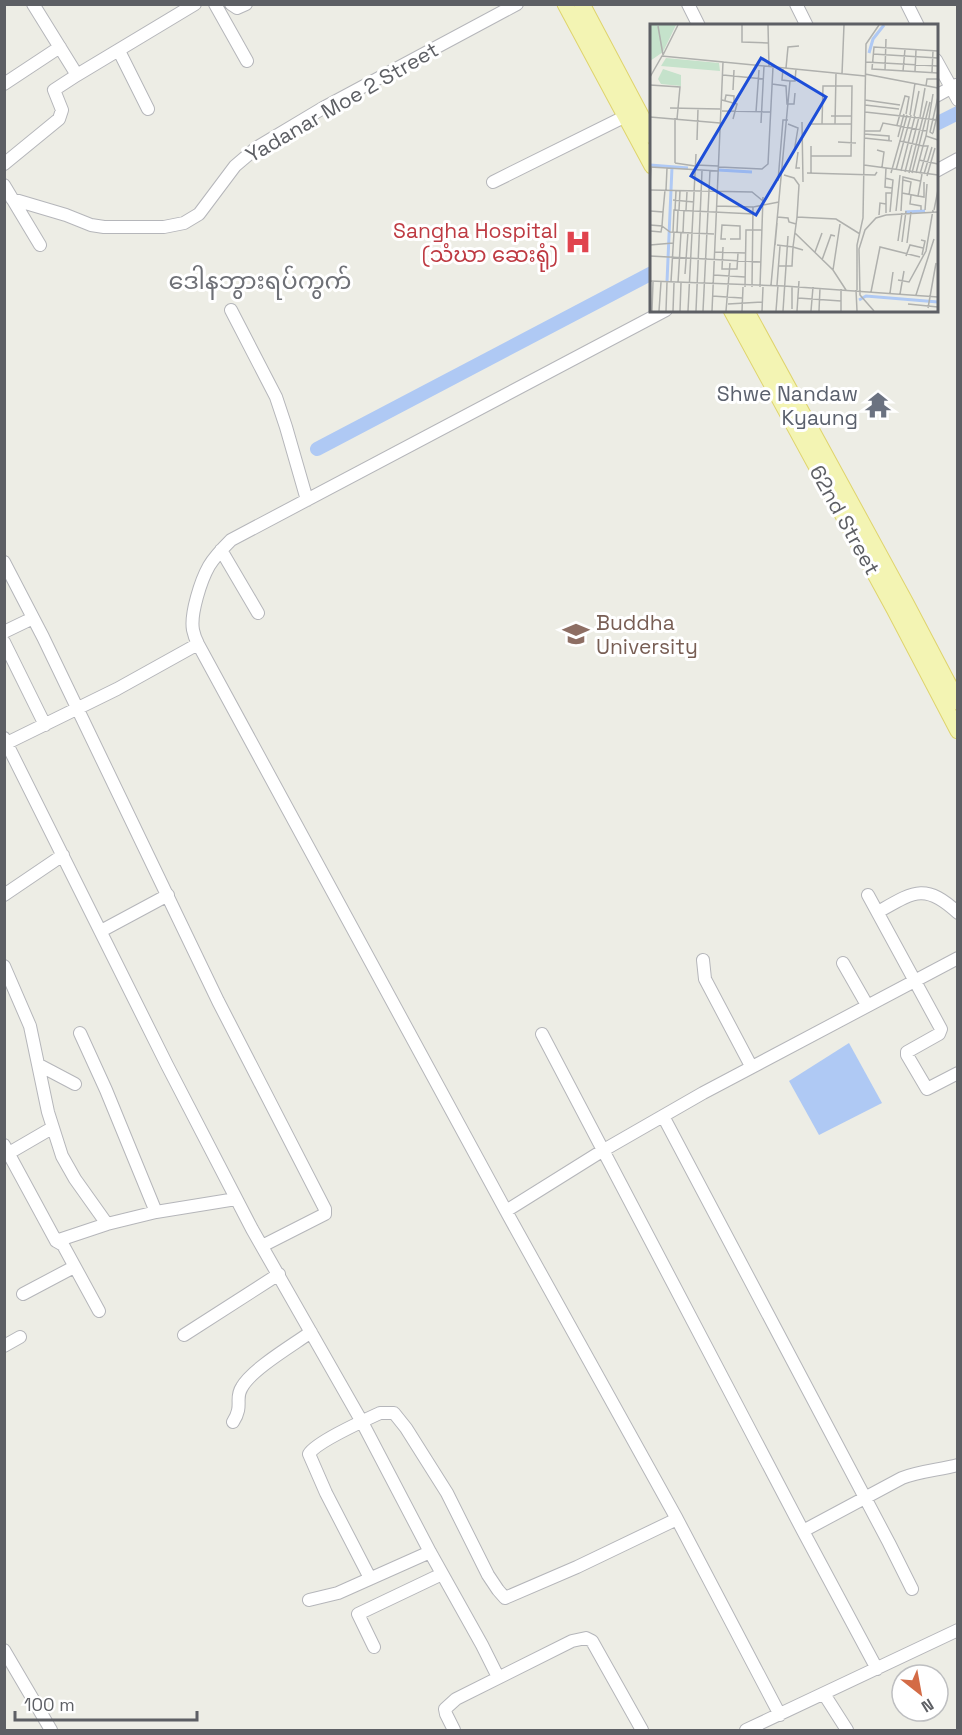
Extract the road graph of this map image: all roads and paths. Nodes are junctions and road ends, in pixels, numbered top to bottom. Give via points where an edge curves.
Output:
1 (33, 4) edge
2 (195, 4) edge
3 (215, 4) edge
4 (231, 4) edge
5 (246, 4) edge
6 (517, 4) edge
7 (564, 4) edge
8 (582, 4) edge
9 (688, 4) edge
10 (796, 4) edge
11 (907, 4) edge
12 (698, 24) edge
13 (806, 24) edge
14 (917, 24) edge
15 (60, 47) junction
16 (119, 51) junction
17 (247, 61) dead end
18 (938, 63) edge
19 (77, 75) junction
20 (4, 84) edge
21 (955, 92) edge
22 (938, 96) edge
23 (148, 109) dead end
24 (624, 117) junction
25 (650, 134) edge
26 (957, 159) edge
27 (4, 164) edge
28 (650, 164) edge
29 (938, 170) edge
30 (494, 182) dead end
31 (4, 185) edge
32 (12, 199) junction
33 (40, 245) dead end
34 (231, 310) dead end
35 (662, 312) edge
36 (732, 312) edge
37 (747, 312) edge
38 (307, 500) junction
39 (221, 550) junction
40 (4, 562) edge
41 (258, 613) dead end
42 (33, 618) junction
43 (4, 632) edge
44 (4, 642) edge
45 (198, 644) junction
46 (957, 702) edge
47 (77, 710) junction
48 (45, 725) junction
49 (957, 731) edge
50 (6, 740) edge
51 (63, 855) junction
52 (4, 895) edge
53 (168, 895) junction
54 (868, 895) dead end
55 (878, 912) junction
56 (957, 913) edge
57 (101, 931) junction
58 (957, 958) edge
59 (703, 960) dead end
60 (843, 963) dead end
61 (4, 966) edge
62 (916, 980) junction
63 (867, 1005) junction
64 (80, 1032) dead end
65 (542, 1034) dead end
66 (39, 1065) junction
67 (751, 1066) junction
68 (957, 1073) edge
69 (75, 1084) dead end
70 (663, 1116) junction
71 (52, 1128) junction
72 (7, 1149) edge
73 (603, 1151) junction
74 (236, 1199) junction
75 (506, 1211) junction
76 (156, 1212) junction
77 (107, 1224) junction
78 (56, 1241) junction
79 (262, 1246) junction
80 (74, 1267) junction
81 (279, 1274) junction
82 (23, 1294) dead end
83 (99, 1311) dead end
84 (311, 1332) junction
85 (184, 1335) dead end
86 (20, 1337) dead end
87 (4, 1346) edge
88 (232, 1422) dead end
89 (362, 1422) junction
90 (957, 1465) edge
91 (865, 1497) junction
92 (677, 1519) junction
93 (803, 1531) junction
94 (430, 1552) junction
95 (442, 1574) junction
96 (370, 1578) junction
97 (912, 1589) dead end
98 (309, 1600) dead end
99 (957, 1630) edge
100 (374, 1647) dead end
101 (4, 1650) edge
102 (877, 1669) junction
103 (498, 1677) junction
104 (824, 1694) junction
105 (780, 1714) junction
106 (51, 1731) edge
107 (454, 1731) edge
108 (642, 1731) edge
109 (746, 1731) edge
110 (847, 1731) edge

1 - 15 street
2 - 16 street
3 - 17 street
4 - 5 street via 237,8
6 - 32 street, Yadanar Moe 2 Street via 256,148 236,166 206,207 184,223 104,227
7 - 24 main road
8 - 25 main road
9 - 12 street
10 - 13 street
11 - 14 street
15 - 19 street
15 - 20 street
16 - 19 street
16 - 23 street
18 - 21 street
19 - 27 street via 54,90 62,110 59,119
21 - 22 street
24 - 28 main road
24 - 30 street
26 - 29 street
31 - 32 street
32 - 33 street
34 - 38 street via 276,397
35 - 38 street
36 - 49 main road, 62nd Street
37 - 46 main road, 62nd Street
38 - 39 street via 231,540
39 - 41 street
39 - 45 street via 209,566 194,610 193,630
40 - 42 street
42 - 43 street
42 - 47 street
44 - 48 street
45 - 47 street
45 - 75 street
47 - 48 street
47 - 53 street
48 - 50 street
50 - 51 street
51 - 52 street
51 - 57 street
53 - 57 street
53 - 79 street via 218,1002 325,1209 325,1214
54 - 55 street
55 - 56 street via 914,894 931,893
55 - 62 street
57 - 74 street
58 - 62 street
59 - 67 street via 705,979
60 - 63 street
61 - 66 street via 26,1013
62 - 63 street
62 - 68 street via 941,1032 907,1053 927,1089
63 - 67 street
64 - 76 street
65 - 73 street
66 - 69 street
66 - 71 street
67 - 70 street
70 - 73 street
70 - 91 street
71 - 72 street
71 - 77 street via 71,1173
72 - 78 street
73 - 75 street
73 - 93 street
74 - 76 street
74 - 79 street
75 - 92 street
76 - 77 street
77 - 78 street
78 - 80 street via 63,1245
79 - 81 street
80 - 82 street
80 - 83 street
81 - 84 street
81 - 85 street
84 - 88 street via 243,1384 240,1409
84 - 89 street
86 - 87 street
89 - 92 street via 386,1412 400,1418 447,1493 488,1575 505,1598
89 - 94 street
89 - 96 street via 309,1454
90 - 91 street via 911,1475
91 - 93 street
91 - 97 street
92 - 105 street
93 - 102 street
94 - 95 street
94 - 96 street
95 - 100 street via 358,1614
95 - 103 street
96 - 98 street via 338,1593
99 - 102 street
101 - 106 street
102 - 104 street
103 - 107 street via 448,1705 446,1714
103 - 108 street via 579,1638 589,1639
104 - 105 street
104 - 110 street
105 - 109 street

